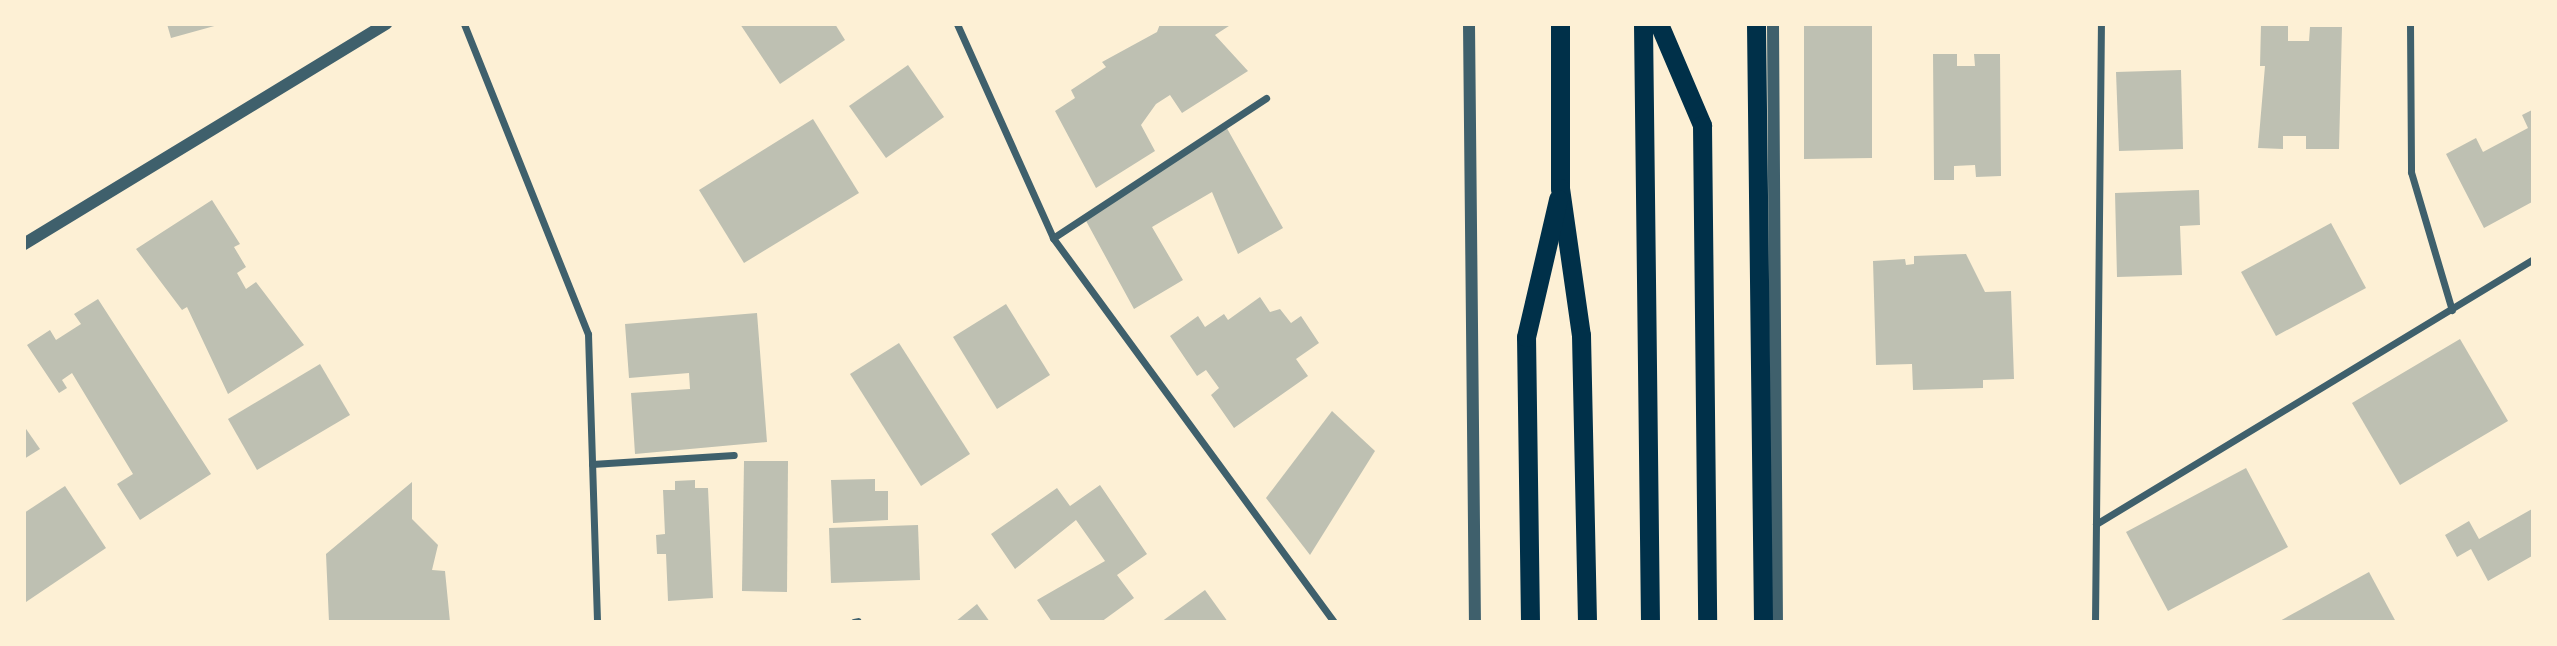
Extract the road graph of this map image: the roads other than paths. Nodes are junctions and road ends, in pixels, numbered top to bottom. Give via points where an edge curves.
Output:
1 (386, 24) edge
2 (464, 24) edge
3 (957, 24) edge
4 (1469, 24) edge
5 (1560, 24) edge
6 (1643, 24) edge
7 (1660, 24) edge
8 (1756, 24) edge
9 (1773, 24) edge
10 (2101, 24) edge
11 (2410, 24) edge
12 (1266, 98) dead end
13 (1560, 188) junction
14 (1053, 239) junction
15 (24, 244) edge
16 (2532, 260) edge
17 (2452, 310) junction
18 (734, 455) dead end
19 (592, 464) junction
20 (2096, 524) junction
21 (597, 621) edge
22 (1334, 621) edge
23 (1475, 621) edge
24 (1530, 621) edge
25 (1587, 621) edge
26 (1650, 621) edge
27 (1707, 621) edge
28 (1763, 621) edge
29 (1777, 621) edge
30 (2095, 621) edge

1 - 15 street
2 - 19 street via 588,334
3 - 14 street
4 - 23 street
5 - 13 highway
6 - 26 highway
7 - 27 highway via 1702,125
8 - 28 highway
9 - 29 street
10 - 20 street
11 - 17 street via 2412,172
12 - 14 street
13 - 24 highway via 1526,337
13 - 25 highway via 1581,335
14 - 22 street
16 - 17 street
17 - 20 street
18 - 19 street
19 - 21 street
20 - 30 street

